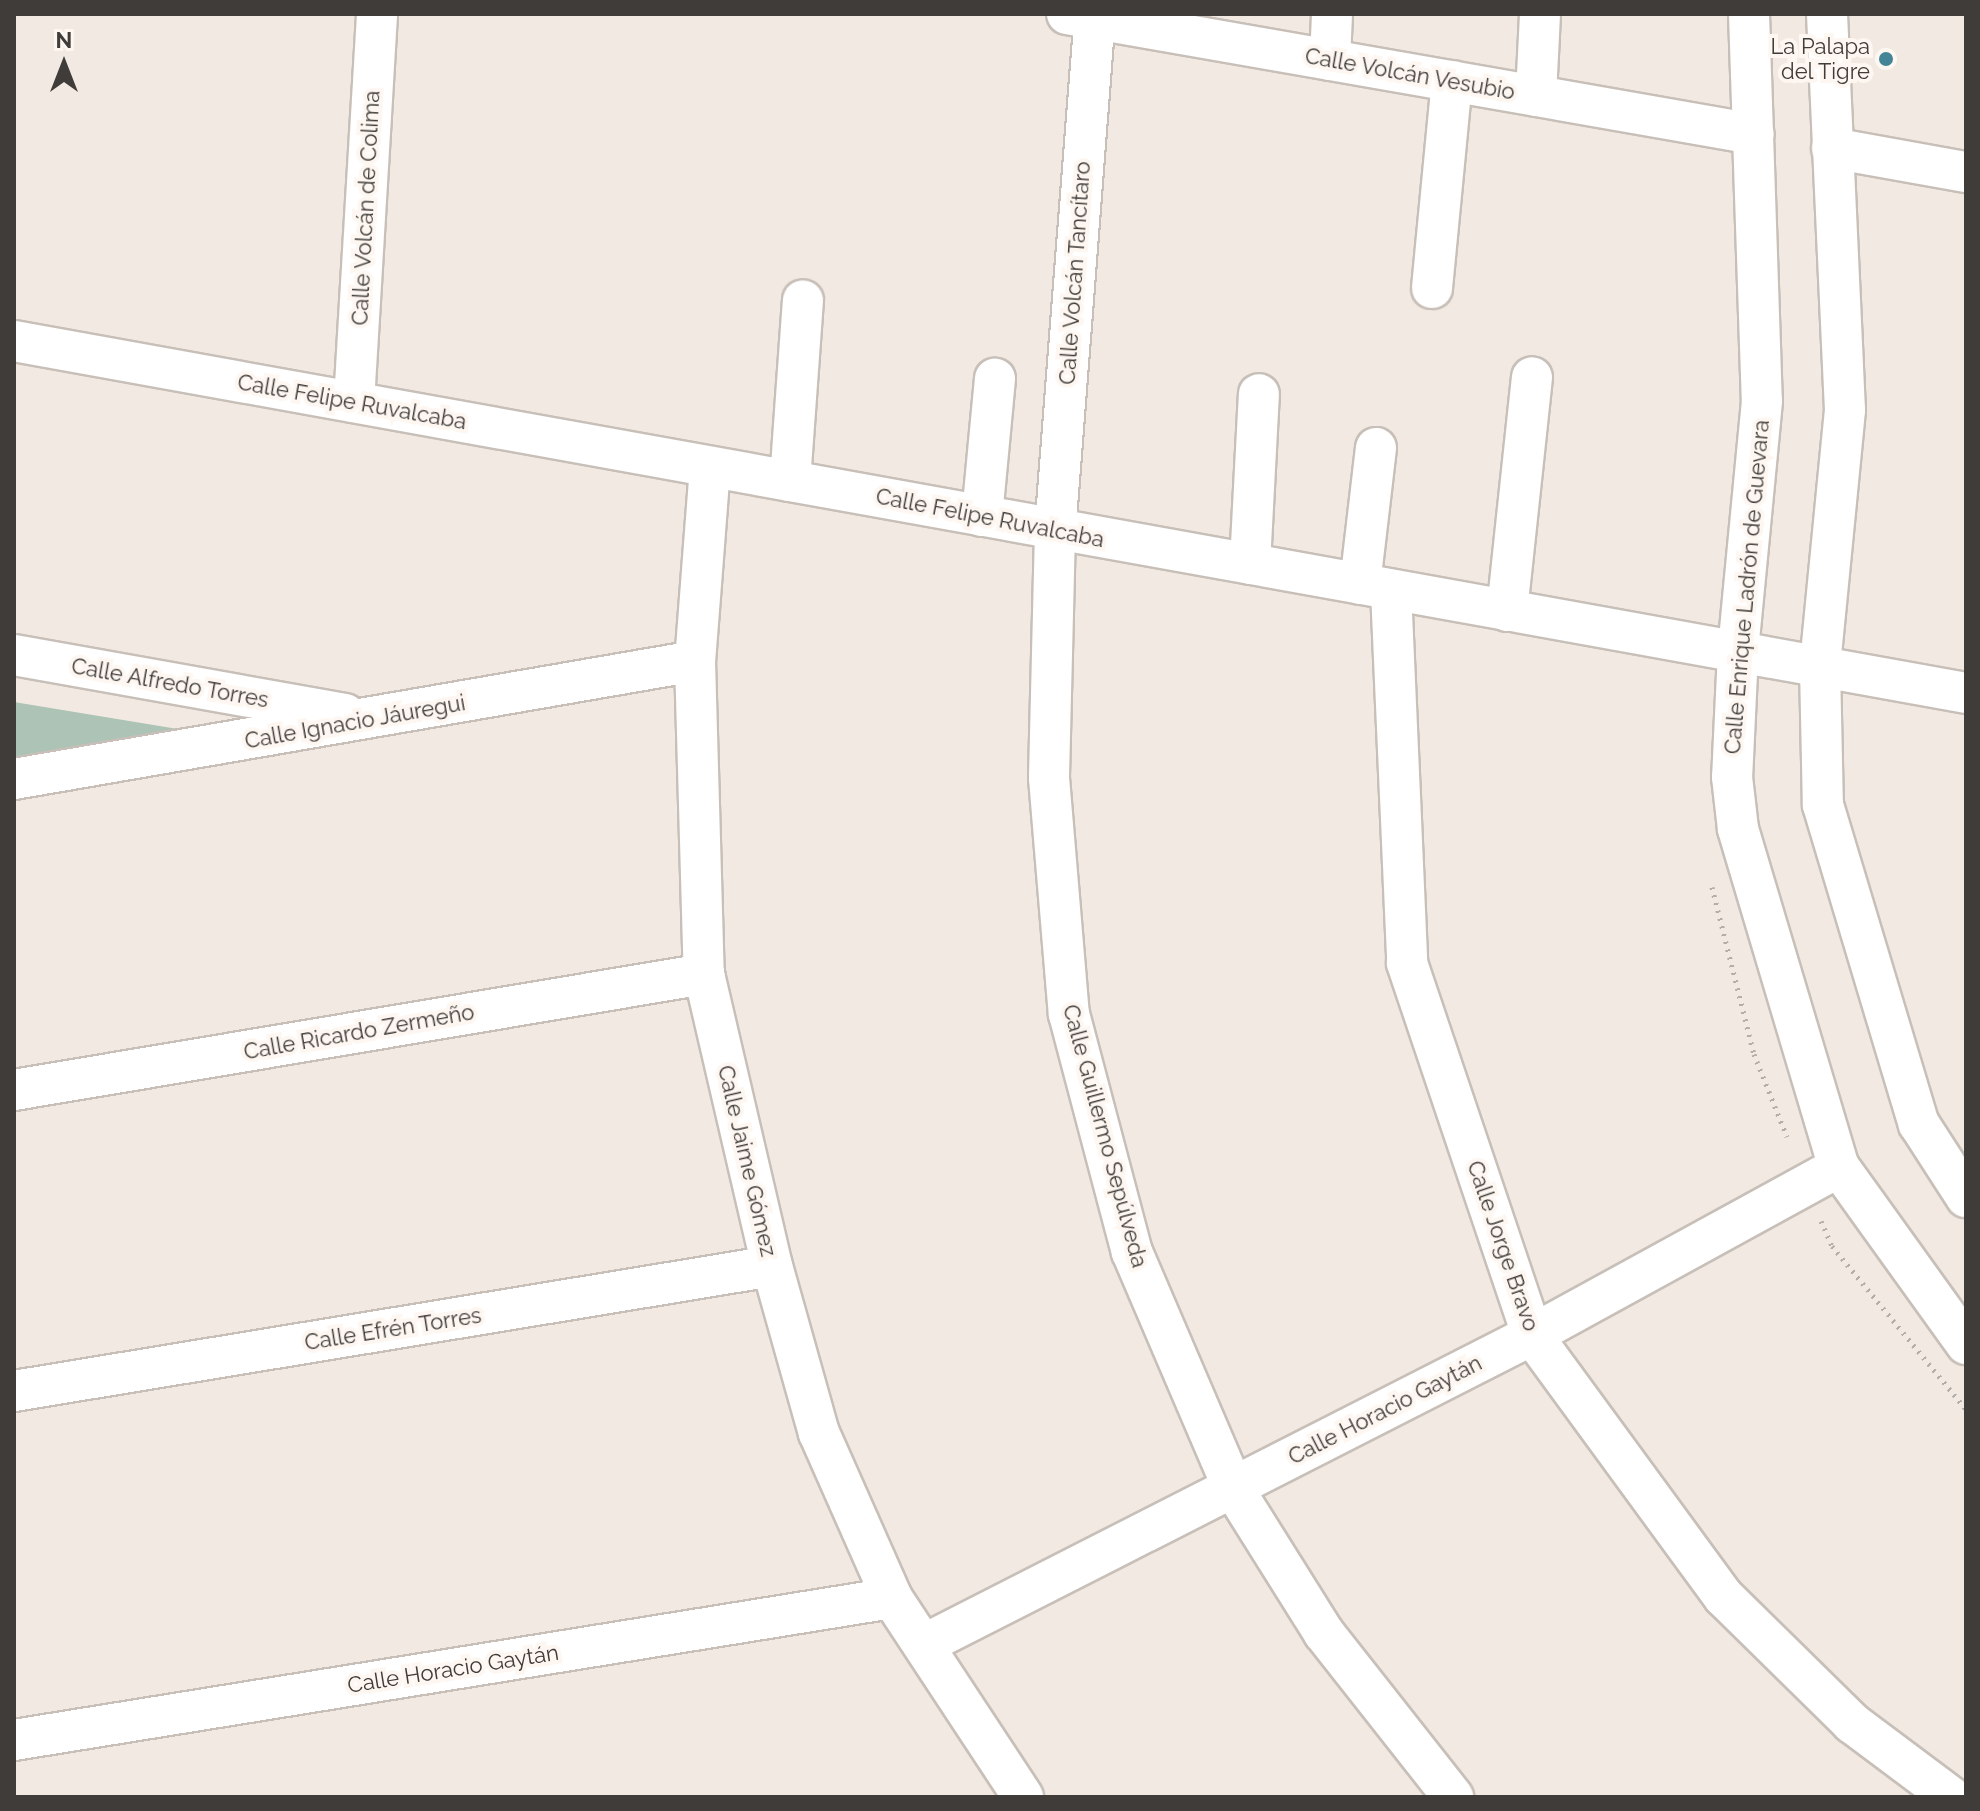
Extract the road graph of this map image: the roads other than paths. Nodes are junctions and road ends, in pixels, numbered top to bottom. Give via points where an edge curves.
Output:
1 (377, 14) edge
2 (1332, 14) edge
3 (1540, 14) edge
4 (1749, 14) edge
5 (1827, 14) edge
6 (1085, 16) edge
7 (1330, 60) junction
8 (1452, 81) junction
9 (1536, 96) junction
10 (1754, 134) junction
11 (1832, 148) junction
12 (1966, 172) edge
13 (1432, 288) dead end
14 (803, 300) dead end
15 (14, 341) edge
16 (1532, 377) dead end
17 (995, 379) dead end
18 (1259, 394) dead end
19 (354, 402) junction
20 (1376, 448) dead end
21 (710, 467) junction
22 (790, 481) junction
23 (982, 516) junction
24 (1055, 531) junction
25 (1250, 564) junction
26 (1376, 587) junction
27 (1507, 611) junction
28 (1738, 652) junction
29 (14, 655) edge
30 (695, 661) junction
31 (1820, 667) junction
32 (1966, 693) edge
33 (373, 719) junction
34 (14, 779) edge
35 (704, 974) junction
36 (14, 1090) edge
37 (1839, 1167) junction
38 (1966, 1197) edge
39 (772, 1266) junction
40 (1532, 1335) junction
41 (1966, 1344) edge
42 (14, 1391) edge
43 (1233, 1488) junction
44 (892, 1598) junction
45 (925, 1644) junction
46 (14, 1740) edge
47 (1023, 1797) edge
48 (1453, 1797) edge
49 (1951, 1797) edge

1 - 19 street, Calle Volcán de Colima
2 - 7 street
3 - 9 street
4 - 10 street, Calle Enrique Ladrón de Guevara
5 - 11 street
6 - 7 street, Calle Volcán Vesubio
6 - 24 street, Calle Volcán Tancítaro
7 - 8 street, Calle Volcán Vesubio
8 - 9 street, Calle Volcán Vesubio
8 - 13 street
9 - 10 street, Calle Volcán Vesubio
10 - 28 street, Calle Enrique Ladrón de Guevara via 1762,401
11 - 12 street
11 - 31 street via 1845,410
14 - 22 street
15 - 19 street, Calle Felipe Ruvalcaba
16 - 27 street
17 - 23 street
18 - 25 street
19 - 21 street, Calle Felipe Ruvalcaba
20 - 26 street, Calle Jorge Bravo
21 - 22 street, Calle Felipe Ruvalcaba
21 - 30 street, Calle Jaime Gómez
22 - 23 street, Calle Felipe Ruvalcaba
23 - 24 street, Calle Felipe Ruvalcaba
24 - 25 street, Calle Felipe Ruvalcaba
24 - 43 street, Calle Guillermo Sepúlveda via 1049,778 1069,1014 1132,1252
25 - 26 street, Calle Felipe Ruvalcaba
26 - 27 street, Calle Felipe Ruvalcaba
26 - 40 street, Calle Jorge Bravo via 1407,963
27 - 28 street, Calle Felipe Ruvalcaba
28 - 31 street, Calle Felipe Ruvalcaba
28 - 37 street, Calle Enrique Ladrón de Guevara via 1732,777 1738,829
29 - 33 street, Calle Alfredo Torres
30 - 33 street, Calle Ignacio Jáuregui
30 - 35 street, Calle Jaime Gómez
31 - 32 street, Calle Felipe Ruvalcaba
31 - 38 street via 1820,773 1833,853 1919,1124
33 - 34 street, Calle Ignacio Jáuregui
35 - 36 street, Calle Ricardo Zermeño
35 - 39 street, Calle Jaime Gómez
37 - 40 street, Calle Horacio Gaytán
37 - 41 street, Calle Enrique Ladrón de Guevara
39 - 42 street, Calle Efrén Torres
39 - 44 street, Calle Jaime Gómez via 819,1433
40 - 43 street, Calle Horacio Gaytán
40 - 49 street, Calle Jorge Bravo via 1724,1597 1852,1723
43 - 45 street, Calle Horacio Gaytán
43 - 48 street, Calle Guillermo Sepúlveda via 1324,1633
44 - 45 street, Calle Jaime Gómez
44 - 46 street, Calle Horacio Gaytán
45 - 47 street, Calle Jaime Gómez

